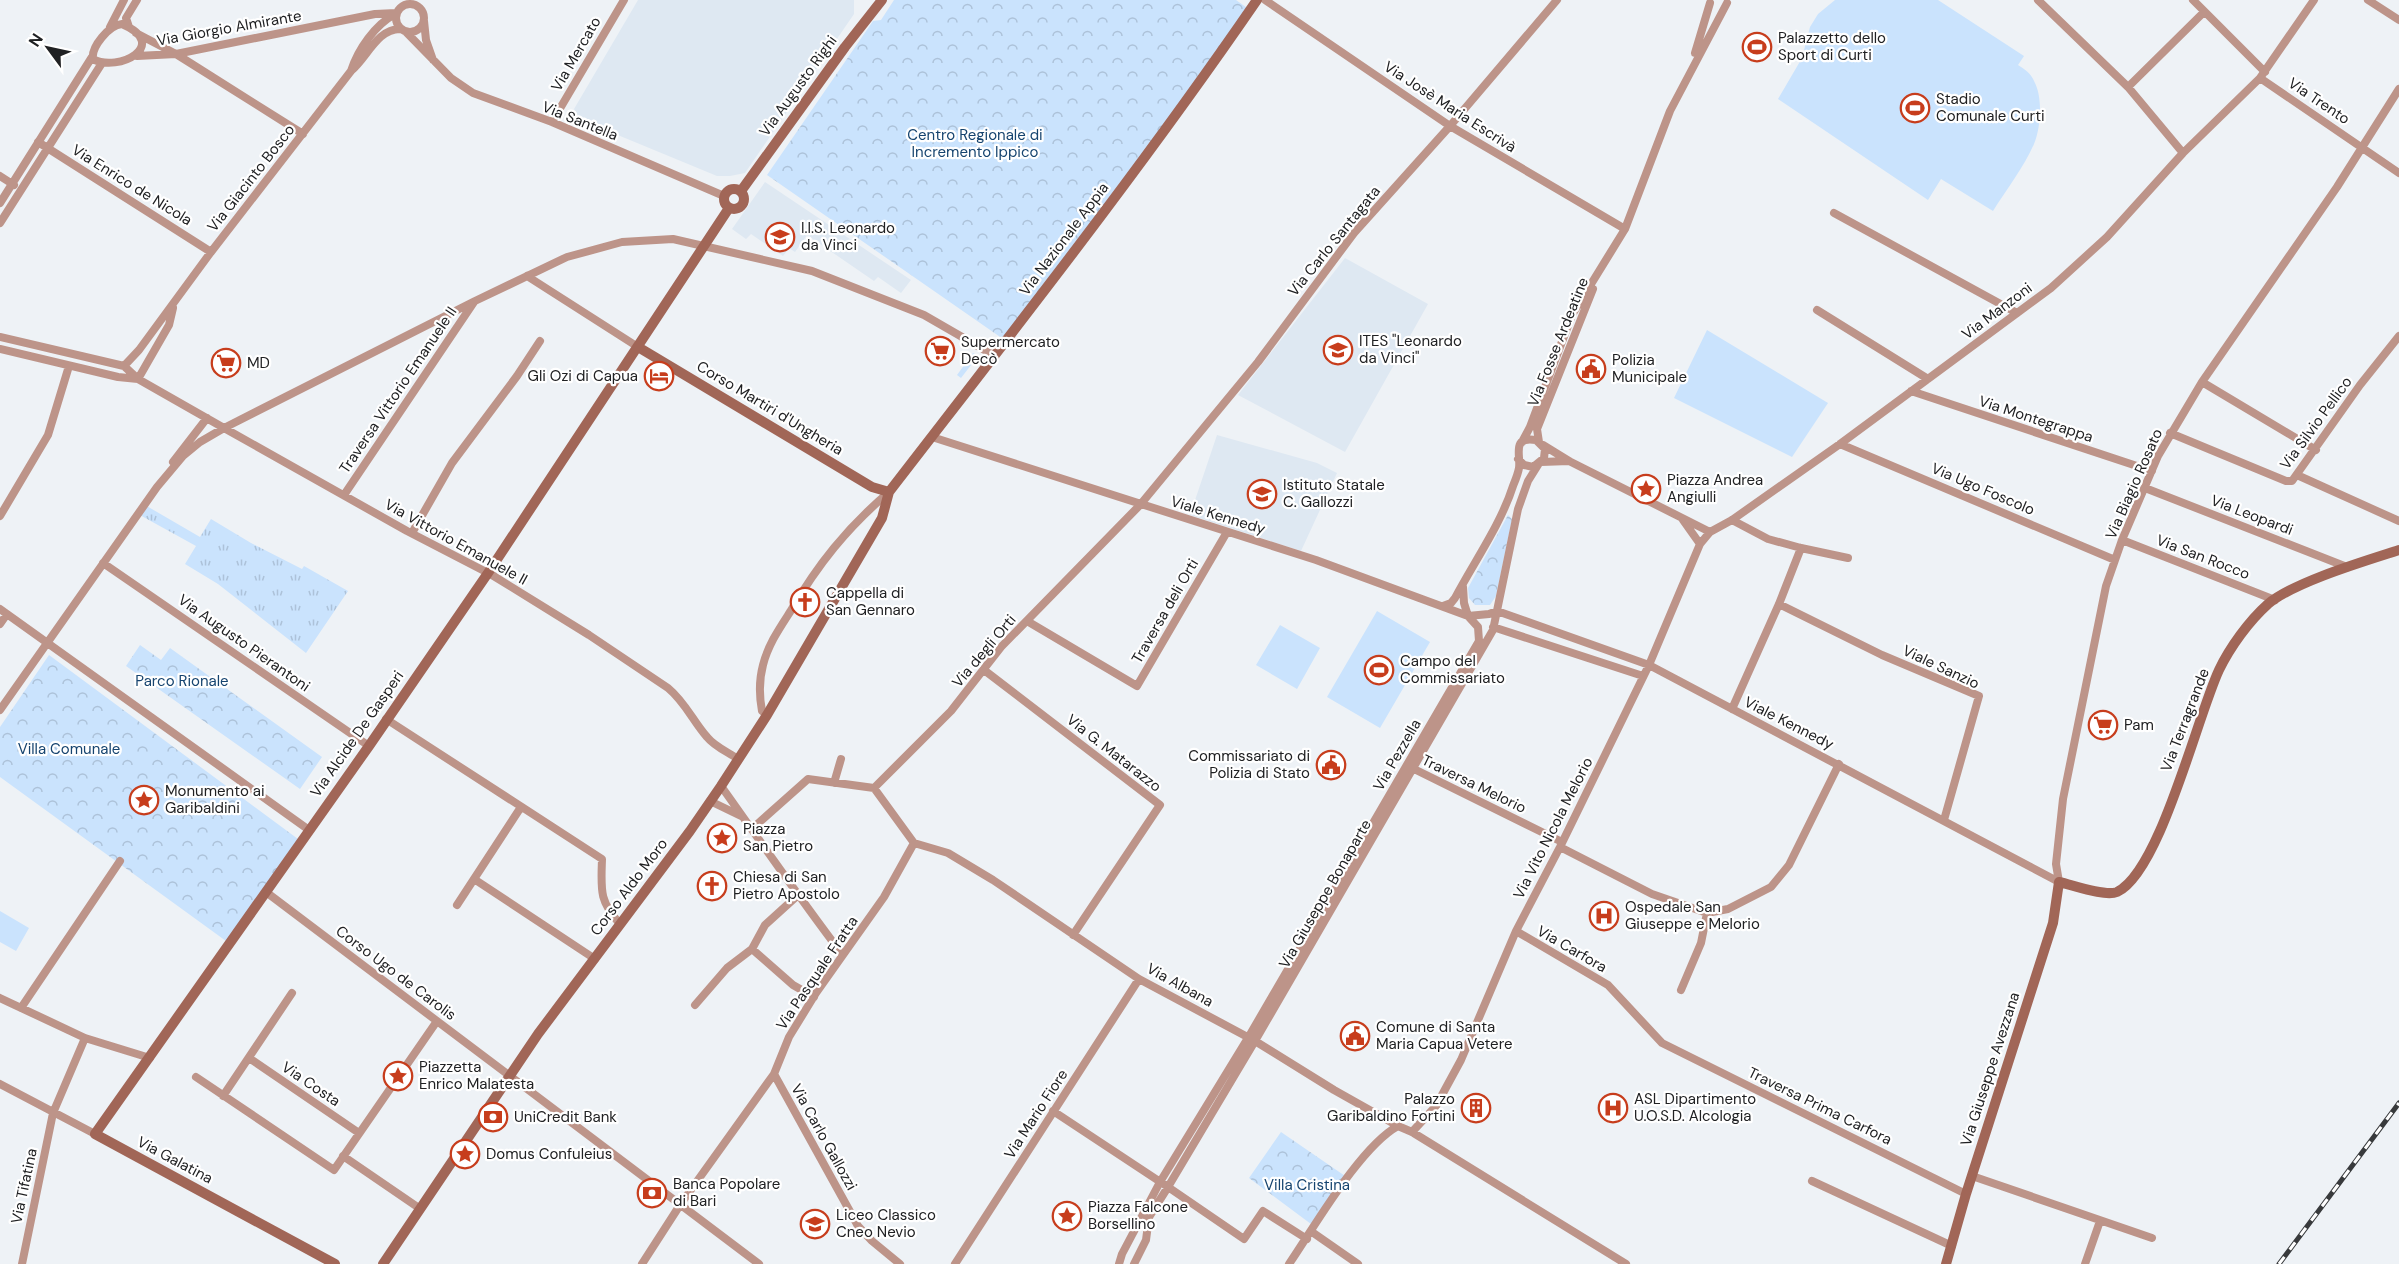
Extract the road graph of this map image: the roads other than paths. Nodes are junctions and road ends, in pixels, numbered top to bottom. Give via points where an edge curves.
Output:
1 (124, 0) edge
2 (137, 0) edge
3 (423, 0) edge
4 (624, 0) edge
5 (882, 0) edge
6 (1257, 0) edge
7 (1265, 0) edge
8 (1557, 0) edge
9 (2038, 0) edge
10 (2193, 0) edge
11 (2314, 0) edge
12 (2368, 0) edge
13 (1709, 1) edge
14 (1728, 2) edge
15 (405, 3) edge
16 (423, 12) junction
17 (2204, 12) junction
18 (396, 13) junction
19 (2399, 20) edge
20 (424, 21) junction
21 (110, 27) junction
22 (403, 30) junction
23 (133, 31) junction
24 (176, 54) junction
25 (137, 56) junction
26 (92, 57) junction
27 (433, 60) junction
28 (102, 63) junction
29 (1690, 70) junction
30 (351, 71) junction
31 (2263, 75) junction
32 (2128, 87) junction
33 (2399, 89) edge
34 (552, 122) junction
35 (1450, 126) junction
36 (303, 134) junction
37 (38, 142) junction
38 (2362, 147) junction
39 (48, 148) junction
40 (2183, 153) junction
41 (2399, 173) edge
42 (0, 177) edge
43 (12, 184) junction
44 (21, 190) junction
45 (741, 191) junction
46 (724, 196) junction
47 (0, 203) edge
48 (729, 208) junction
49 (1834, 213) dead end
50 (0, 223) edge
51 (1625, 229) junction
52 (704, 245) junction
53 (211, 252) junction
54 (1609, 253) junction
55 (527, 276) junction
56 (475, 301) junction
57 (174, 303) junction
58 (1817, 310) dead end
59 (2017, 313) junction
60 (2399, 336) edge
61 (0, 338) edge
62 (540, 340) dead end
63 (638, 347) junction
64 (0, 349) edge
65 (995, 356) junction
66 (69, 366) junction
67 (124, 366) junction
68 (138, 379) junction
69 (1928, 379) junction
70 (2202, 382) junction
71 (1911, 391) junction
72 (207, 418) junction
73 (224, 428) junction
74 (2170, 433) junction
75 (932, 437) junction
76 (1522, 442) junction
77 (1541, 443) junction
78 (1840, 444) junction
79 (2316, 450) junction
80 (1518, 459) junction
81 (1569, 461) junction
82 (1540, 464) junction
83 (2152, 471) junction
84 (167, 474) junction
85 (2297, 475) junction
86 (2145, 488) junction
87 (889, 492) junction
88 (344, 495) junction
89 (1506, 503) junction
90 (1140, 505) junction
91 (1518, 509) junction
92 (0, 516) edge
93 (1683, 519) junction
94 (1732, 520) junction
95 (2399, 521) edge
96 (1227, 532) junction
97 (1710, 532) junction
98 (412, 533) junction
99 (2122, 540) junction
100 (1700, 544) junction
101 (1801, 548) junction
102 (2399, 550) edge
103 (1848, 558) dead end
104 (2115, 560) junction
105 (103, 562) junction
106 (2349, 567) junction
107 (488, 573) junction
108 (1463, 583) junction
109 (2275, 600) junction
110 (1779, 604) junction
111 (1443, 606) junction
112 (0, 609) edge
113 (1497, 611) junction
114 (8, 614) junction
115 (1468, 616) junction
116 (1027, 621) junction
117 (0, 624) edge
118 (1493, 627) junction
119 (47, 643) junction
120 (1648, 665) junction
121 (984, 670) junction
122 (1643, 676) junction
123 (1732, 709) junction
124 (0, 710) edge
125 (767, 715) junction
126 (386, 719) junction
127 (369, 746) junction
128 (738, 759) junction
129 (842, 759) dead end
130 (1839, 764) junction
131 (1409, 767) junction
132 (834, 783) junction
133 (721, 786) junction
134 (874, 788) junction
135 (710, 801) junction
136 (521, 807) junction
137 (743, 817) junction
138 (1944, 820) junction
139 (753, 828) junction
140 (309, 830) junction
141 (914, 843) junction
142 (1561, 845) junction
143 (120, 861) dead end
144 (474, 879) junction
145 (2059, 882) junction
146 (266, 892) junction
147 (797, 896) junction
148 (457, 905) dead end
149 (1707, 913) junction
150 (620, 924) junction
151 (1516, 932) junction
152 (1073, 935) junction
153 (752, 949) junction
154 (842, 954) junction
155 (595, 959) junction
156 (1139, 979) junction
157 (1681, 990) dead end
158 (292, 993) dead end
159 (814, 997) junction
160 (0, 998) edge
161 (695, 1005) dead end
162 (21, 1008) junction
163 (437, 1021) junction
164 (85, 1038) junction
165 (1252, 1039) junction
166 (1662, 1043) joint
167 (150, 1058) junction
168 (249, 1058) junction
169 (774, 1074) junction
170 (509, 1076) junction
171 (196, 1077) dead end
172 (0, 1084) edge
173 (223, 1096) junction
174 (1053, 1111) junction
175 (53, 1113) junction
176 (1398, 1126) junction
177 (1413, 1132) junction
178 (359, 1133) junction
179 (95, 1134) junction
180 (343, 1156) junction
181 (1972, 1176) junction
182 (1812, 1181) dead end
183 (1160, 1182) junction
184 (1170, 1188) junction
185 (1966, 1194) junction
186 (680, 1205) junction
187 (419, 1208) junction
188 (2100, 1221) junction
189 (1133, 1235) junction
190 (1309, 1235) junction
191 (2152, 1238) dead end
192 (1146, 1240) junction
193 (1952, 1246) junction
194 (22, 1264) edge
195 (335, 1264) edge
196 (383, 1264) edge
197 (642, 1264) edge
198 (759, 1264) edge
199 (900, 1264) edge
200 (955, 1264) edge
201 (1119, 1264) edge
202 (1134, 1264) edge
203 (1289, 1264) edge
204 (1358, 1264) edge
205 (1626, 1264) edge
206 (1946, 1264) edge
207 (2085, 1264) edge

1 - 21 street
2 - 23 street via 126,18
3 - 16 street
4 - 34 street, Via Mercato
5 - 45 main road, Via Augusto Righi
6 - 65 main road, Via Nazionale Appia
7 - 35 street, Via Josè Maria Escrivà
8 - 35 street, Via Carlo Santagata
9 - 32 street
10 - 17 street, Via Trento
11 - 31 street, Via Manzoni
12 - 19 street
13 - 14 street via 1718,6
13 - 29 street, Via Fosse Ardeatine
14 - 29 street, Via Fosse Ardeatine
15 - 16 street
15 - 18 street
16 - 20 street
17 - 31 street, Via Trento
17 - 32 street
18 - 22 street via 396,21
18 - 24 street, Via Giorgio Almirante
18 - 30 street, Via Giacinto Bosco via 378,27 355,58
20 - 22 street via 415,32
20 - 27 street
21 - 23 street via 122,24
21 - 26 street
22 - 27 street, Via Santella
22 - 30 street, Via Giacinto Bosco via 385,33
23 - 24 street
23 - 25 street via 142,45
24 - 25 street, Via Giorgio Almirante
24 - 36 street
25 - 28 street, Via Giorgio Almirante
26 - 28 street
26 - 37 street
27 - 34 street, Via Santella via 473,93
28 - 39 street
29 - 51 street, Via Fosse Ardeatine
30 - 36 street, Via Giacinto Bosco
31 - 38 street, Via Trento
31 - 40 street, Via Manzoni
32 - 40 street
33 - 38 street, Via Biagio Rosato
34 - 46 street, Via Santella
35 - 51 street, Via Josè Maria Escrivà
35 - 90 street, Via Carlo Santagata via 1354,233 1258,362
36 - 53 street, Via Giacinto Bosco
37 - 39 street, Via Enrico de Nicola
37 - 43 street
38 - 41 street, Via Trento
38 - 70 street, Via Biagio Rosato
39 - 44 street
39 - 53 street, Via Enrico de Nicola
40 - 59 street, Via Manzoni via 2107,237
42 - 43 street
43 - 44 street
43 - 47 street
44 - 50 street
45 - 46 main road via 731,189
45 - 48 main road via 745,200 742,206
46 - 48 main road
48 - 52 main road
49 - 59 street
51 - 54 street, Via Fosse Ardeatine
52 - 55 street via 674,239 621,242 567,258
52 - 63 main road
52 - 65 street via 812,271 924,315
53 - 57 street, Via Giacinto Bosco
54 - 76 street, Via Fosse Ardeatine via 1572,315
54 - 77 street, Via Fosse Ardeatine via 1537,429
55 - 56 street
55 - 63 street
56 - 73 street
56 - 88 street, Traversa Vittorio Emanuele II
57 - 67 street, Via Giacinto Bosco
57 - 68 street, Via Giacinto Bosco via 169,325
58 - 69 street
59 - 69 street, Via Manzoni
60 - 79 street, Via Silvio Pellico
61 - 67 street
62 - 98 street via 452,463
63 - 87 main road, Corso Martiri d'Ungheria via 872,487
63 - 107 main road, Via Alcide De Gasperi
64 - 66 street, Via Vittorio Emanuele II
65 - 75 main road, Via Nazionale Appia
66 - 68 street, Via Vittorio Emanuele II
66 - 92 street via 48,435
67 - 68 street, Via Vittorio Emanuele II
68 - 72 street, Via Vittorio Emanuele II
69 - 71 street, Via Manzoni
70 - 74 street, Via Biagio Rosato
70 - 79 street
71 - 78 street, Via Manzoni
71 - 83 street, Via Montegrappa
72 - 73 street, Via Vittorio Emanuele II
72 - 84 street via 179,452
73 - 84 street via 200,442
73 - 88 street, Via Vittorio Emanuele II
74 - 83 street, Via Biagio Rosato
74 - 85 street, Via Silvio Pellico via 2286,481
75 - 87 main road, Via Nazionale Appia
75 - 90 street, Viale Kennedy
76 - 77 street via 1531,439
76 - 80 street, Via Fosse Ardeatine
77 - 81 street
77 - 82 street, Via Fosse Ardeatine via 1545,454
78 - 94 street, Via Manzoni
78 - 104 street, Via Ugo Foscolo
79 - 85 street, Via Silvio Pellico
80 - 82 street via 1529,467
80 - 89 street, Via Fosse Ardeatine via 1519,468
81 - 82 street
81 - 93 street
82 - 91 street, Via Fosse Ardeatine via 1528,481
83 - 86 street, Via Biagio Rosato
84 - 105 street
85 - 95 street
86 - 99 street, Via Biagio Rosato
86 - 106 street, Via Leopardi
87 - 125 main road, Corso Aldo Moro via 882,518
87 - 125 street via 823,559 772,641 760,682 762,711
88 - 98 street, Via Vittorio Emanuele II
89 - 91 street
89 - 108 street, Via Fosse Ardeatine
90 - 96 street, Viale Kennedy
90 - 116 street, Via degli Orti
91 - 113 street, Via Fosse Ardeatine
93 - 97 street
93 - 100 street
94 - 97 street, Via Manzoni
94 - 101 street via 1768,539
96 - 111 street, Viale Kennedy
96 - 116 street, Traversa deli Orti via 1137,686
97 - 100 street, Via Vito Nicola Melorio
98 - 107 street, Via Vittorio Emanuele II
99 - 104 street, Via Biagio Rosato
99 - 109 street, Via San Rocco
100 - 120 street, Via Vito Nicola Melorio
101 - 103 street
101 - 110 street
102 - 106 main road, Via Terragrande
104 - 145 street, Via Biagio Rosato via 2106,586 2063,799 2056,864
105 - 119 street
105 - 127 street, Via Augusto Pierantoni
106 - 109 main road, Via Terragrande
107 - 126 main road, Via Alcide De Gasperi
107 - 128 street, Via Vittorio Emanuele II via 669,688 706,736
108 - 111 street, Via Fosse Ardeatine via 1451,603
108 - 115 street
109 - 145 main road, Via Terragrande via 2245,630 2220,669 2162,823 2132,881 2106,894
110 - 123 street
110 - 138 street, Viale Sanzio via 1882,655 1979,696
111 - 115 street, Viale Kennedy
112 - 114 street
113 - 115 street
113 - 118 street
113 - 120 street, Viale Kennedy
114 - 117 street
114 - 119 street
115 - 131 street, Via Pezzella via 1478,627 1479,640
116 - 121 street, Via degli Orti
118 - 122 street
118 - 131 street
119 - 124 street
119 - 140 street
120 - 122 street, Via Vito Nicola Melorio
120 - 123 street, Viale Kennedy
121 - 134 street, Via degli Orti via 951,711
121 - 152 street, Via G. Matarazzo via 1160,806
122 - 142 street, Via Vito Nicola Melorio
123 - 130 street, Viale Kennedy
125 - 128 main road, Corso Aldo Moro
126 - 127 main road, Via Alcide De Gasperi
126 - 136 street
127 - 140 main road, Via Alcide De Gasperi
128 - 133 main road, Corso Aldo Moro
129 - 132 street
130 - 138 street, Viale Kennedy
130 - 149 street via 1789,865 1771,887 1728,909
131 - 142 street, Traversa Melorio
131 - 165 street, Via Pezzella
132 - 134 street
132 - 139 street via 808,779
133 - 135 main road, Corso Aldo Moro
133 - 137 street
134 - 141 street
135 - 137 street
135 - 150 main road, Corso Aldo Moro
136 - 144 street
136 - 150 street via 602,859 606,908
137 - 139 street
138 - 145 street, Viale Kennedy
139 - 147 street
140 - 146 main road, Via Alcide De Gasperi
141 - 152 street, Via Albana via 948,853
141 - 154 street, Via Pasquale Fratta via 884,897
142 - 149 street, Traversa Melorio via 1652,894
142 - 151 street, Via Vito Nicola Melorio
143 - 162 street
144 - 148 street
144 - 155 street
145 - 181 main road, Via Giuseppe Avezzana via 2053,923
146 - 163 street, Corso Ugo de Carolis
146 - 167 main road, Via Alcide De Gasperi
147 - 153 street via 765,925
147 - 154 street
149 - 157 street via 1701,943
150 - 155 main road, Corso Aldo Moro
151 - 166 street, Via Carfora via 1608,985
151 - 177 street, Via Vito Nicola Melorio via 1461,1060 1436,1106
152 - 156 street, Via Albana
153 - 159 street via 793,985
153 - 161 street via 726,968
154 - 159 street, Via Pasquale Fratta
155 - 170 main road, Corso Aldo Moro
156 - 165 street, Via Albana
156 - 174 street, Via Mario Fiore
158 - 168 street
159 - 169 street, Via Pasquale Fratta via 789,1037
160 - 162 street
162 - 164 street
163 - 170 street, Corso Ugo de Carolis
163 - 178 street
164 - 167 street
164 - 175 street, Via Tifatina
165 - 176 street, Via Albana
165 - 183 street
165 - 184 street
166 - 185 street, Traversa Prima Carfora
167 - 179 main road, Via Alcide De Gasperi
168 - 173 street
168 - 178 street, Via Costa
169 - 186 street, Via Pasquale Fratta
169 - 199 street, Via Carlo Gallozzi via 858,1226
170 - 186 street, Corso Ugo de Carolis
170 - 187 main road, Corso Aldo Moro
171 - 173 street
172 - 175 street, Via Galatina
173 - 180 street via 334,1170
174 - 183 street
174 - 200 street, Via Mario Fiore
175 - 179 street, Via Galatina
175 - 194 street, Via Tifatina
176 - 177 street, Via Albana
176 - 190 street via 1384,1134 1349,1176
177 - 205 street, Via Albana
178 - 180 street
179 - 195 main road, Via Galatina
180 - 187 street
181 - 185 main road, Via Giuseppe Avezzana
181 - 188 street
182 - 193 street
183 - 184 street
183 - 189 street
184 - 190 street via 1244,1239 1263,1211
184 - 192 street via 1149,1217
185 - 193 main road, Via Giuseppe Avezzana
186 - 197 street, Via Pasquale Fratta
186 - 198 street, Corso Ugo de Carolis
187 - 196 main road, Corso Aldo Moro
188 - 191 street
188 - 207 street
189 - 192 street
189 - 201 street
190 - 203 street
190 - 204 street
192 - 202 street
193 - 206 main road, Via Giuseppe Avezzana

